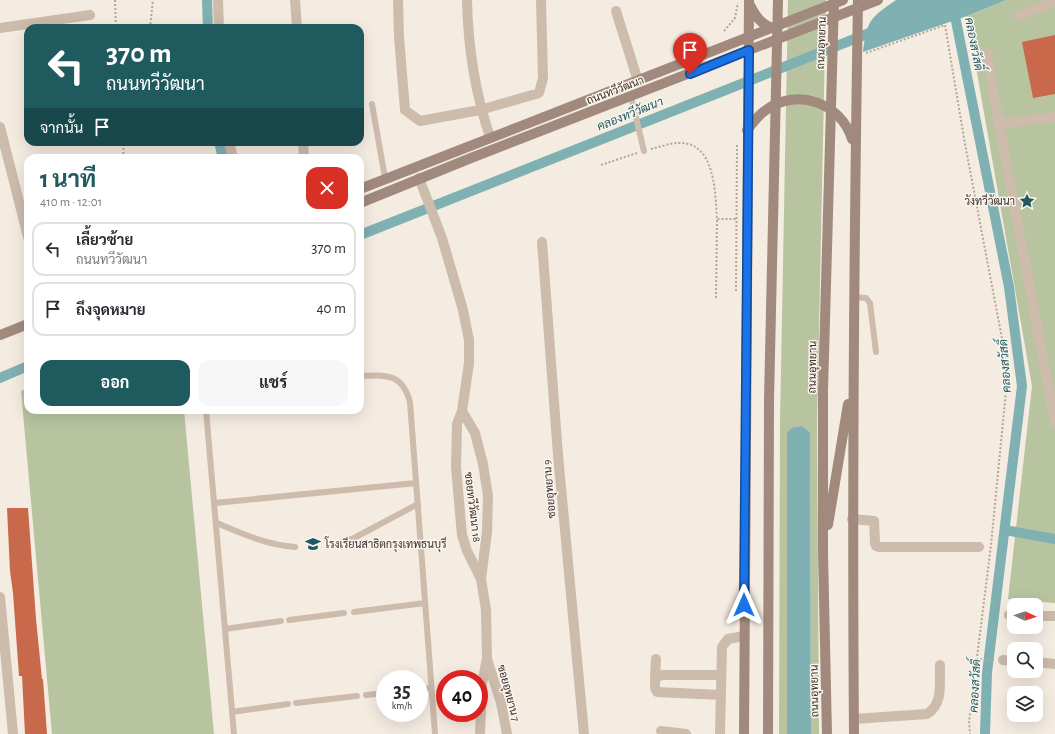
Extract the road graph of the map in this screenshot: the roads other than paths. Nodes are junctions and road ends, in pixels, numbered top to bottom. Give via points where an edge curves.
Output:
1 (218, 0) edge
2 (295, 0) edge
3 (398, 0) edge
4 (467, 0) edge
5 (541, 0) edge
6 (778, 0) edge
7 (834, 0) edge
8 (843, 0) edge
9 (878, 0) edge
10 (749, 1) edge
11 (1055, 1) edge
12 (858, 8) edge
13 (616, 11) dead end
14 (90, 15) dead end
15 (1018, 16) dead end
16 (28, 24) edge
17 (219, 24) edge
18 (296, 24) edge
19 (24, 25) edge
20 (0, 28) edge
21 (773, 28) junction
22 (748, 37) junction
23 (987, 53) dead end
24 (749, 54) junction
25 (638, 81) junction
26 (632, 102) junction
27 (372, 104) dead end
28 (480, 110) junction
29 (1055, 117) edge
30 (999, 124) junction
31 (0, 127) edge
32 (747, 130) junction
33 (490, 137) junction
34 (854, 145) junction
35 (644, 151) road end
36 (386, 178) junction
37 (419, 178) junction
38 (364, 187) edge
39 (364, 201) edge
40 (24, 222) edge
41 (542, 242) dead end
42 (853, 297) junction
43 (24, 326) edge
44 (0, 335) edge
45 (876, 352) dead end
46 (853, 375) junction
47 (364, 376) edge
48 (462, 411) junction
49 (206, 414) edge
50 (1055, 422) edge
51 (416, 483) junction
52 (215, 503) junction
53 (418, 504) junction
54 (852, 519) junction
55 (217, 523) junction
56 (335, 544) dead end
57 (295, 547) dead end
58 (979, 547) dead end
59 (823, 553) junction
60 (481, 579) junction
61 (0, 597) edge
62 (425, 603) junction
63 (354, 612) dead end
64 (344, 613) dead end
65 (1043, 616) edge
66 (1055, 616) edge
67 (289, 620) dead end
68 (281, 621) dead end
69 (225, 629) junction
70 (744, 636) junction
71 (487, 658) junction
72 (656, 659) dead end
73 (1003, 660) road end
74 (1007, 660) edge
75 (1043, 663) edge
76 (1055, 664) edge
77 (940, 665) dead end
78 (721, 675) junction
79 (655, 678) junction
80 (428, 688) edge
81 (431, 688) junction
82 (376, 694) edge
83 (366, 695) dead end
84 (721, 695) junction
85 (358, 696) dead end
86 (296, 703) dead end
87 (288, 704) dead end
88 (232, 712) junction
89 (854, 719) junction
90 (661, 732) dead end
91 (13, 734) edge
92 (234, 734) edge
93 (435, 734) edge
94 (480, 734) edge
95 (507, 734) edge
96 (584, 734) edge
97 (686, 734) edge
98 (720, 734) edge
99 (744, 734) edge
100 (768, 734) edge
101 (827, 734) edge
102 (854, 734) edge

1 - 17 street
2 - 18 street
3 - 28 street via 406,110 420,121
4 - 28 street via 472,65
5 - 28 street via 543,78 539,93
6 - 100 main road, bridge via 769,399
7 - 59 main road, ถนนอุทยาน, bridge via 823,391
8 - 21 main road, ถนนทวีวัฒนา
9 - 12 main road, ถนนทวีวัฒนา
10 - 21 main road via 755,15 765,26
10 - 22 main road
11 - 15 street
12 - 24 main road, ถนนทวีวัฒนา
12 - 34 main road
13 - 25 street
14 - 16 street
19 - 20 street
21 - 22 main road, ถนนทวีวัฒนา
22 - 24 main road
22 - 25 main road, ถนนทวีวัฒนา
23 - 30 street
24 - 26 main road, ถนนทวีวัฒนา
24 - 32 main road
25 - 33 main road, ถนนทวีวัฒนา
26 - 35 lane
26 - 37 main road, ถนนทวีวัฒนา
27 - 36 lane
28 - 33 street
29 - 30 street
30 - 50 street
31 - 40 street
32 - 34 main road via 766,109 799,98 819,102 837,114 850,131
32 - 70 main road
33 - 36 main road, ถนนทวีวัฒนา
34 - 42 main road
36 - 38 main road, ถนนทวีวัฒนา
37 - 39 main road, ถนนทวีวัฒนา
37 - 48 street, ซอยทวีวัฒนา 18 via 442,238 469,340 469,364
41 - 96 street, ซอยอุทยาน 9 via 558,455
42 - 45 lane via 866,298 870,302
42 - 46 main road
43 - 44 main road
46 - 54 main road
46 - 59 main road
47 - 51 lane via 385,375 398,380 407,389
48 - 60 street, ซอยทวีวัฒนา 18 via 475,433 488,496 487,532
48 - 60 street, ซอยทวีวัฒนา 18 via 456,437 462,535 466,551
49 - 52 lane
51 - 52 lane
51 - 53 lane
52 - 55 lane
53 - 56 lane via 354,538
53 - 62 lane
54 - 58 street via 874,521 874,544 879,548
54 - 89 main road
55 - 57 lane via 256,540
55 - 69 lane
59 - 101 main road, ถนนอุทยาน
60 - 71 street, ซอยทวีวัฒนา 18 via 486,610
61 - 91 street
62 - 63 lane
62 - 81 lane
64 - 67 lane
65 - 66 street
68 - 69 lane
69 - 88 lane
70 - 78 street via 724,642
70 - 99 main road
71 - 94 street, ซอยทวีวัฒนา 18 via 482,684
71 - 95 street, ซอยอุทยาน 7 via 501,703
72 - 79 street
73 - 74 street
75 - 76 street
77 - 89 street via 939,702 934,710 927,714
78 - 79 street via 662,675
78 - 84 street
79 - 84 street via 657,692
80 - 81 lane
81 - 93 lane
82 - 83 lane
84 - 98 street
85 - 86 lane
87 - 88 lane
88 - 92 lane
89 - 102 main road
90 - 97 street

